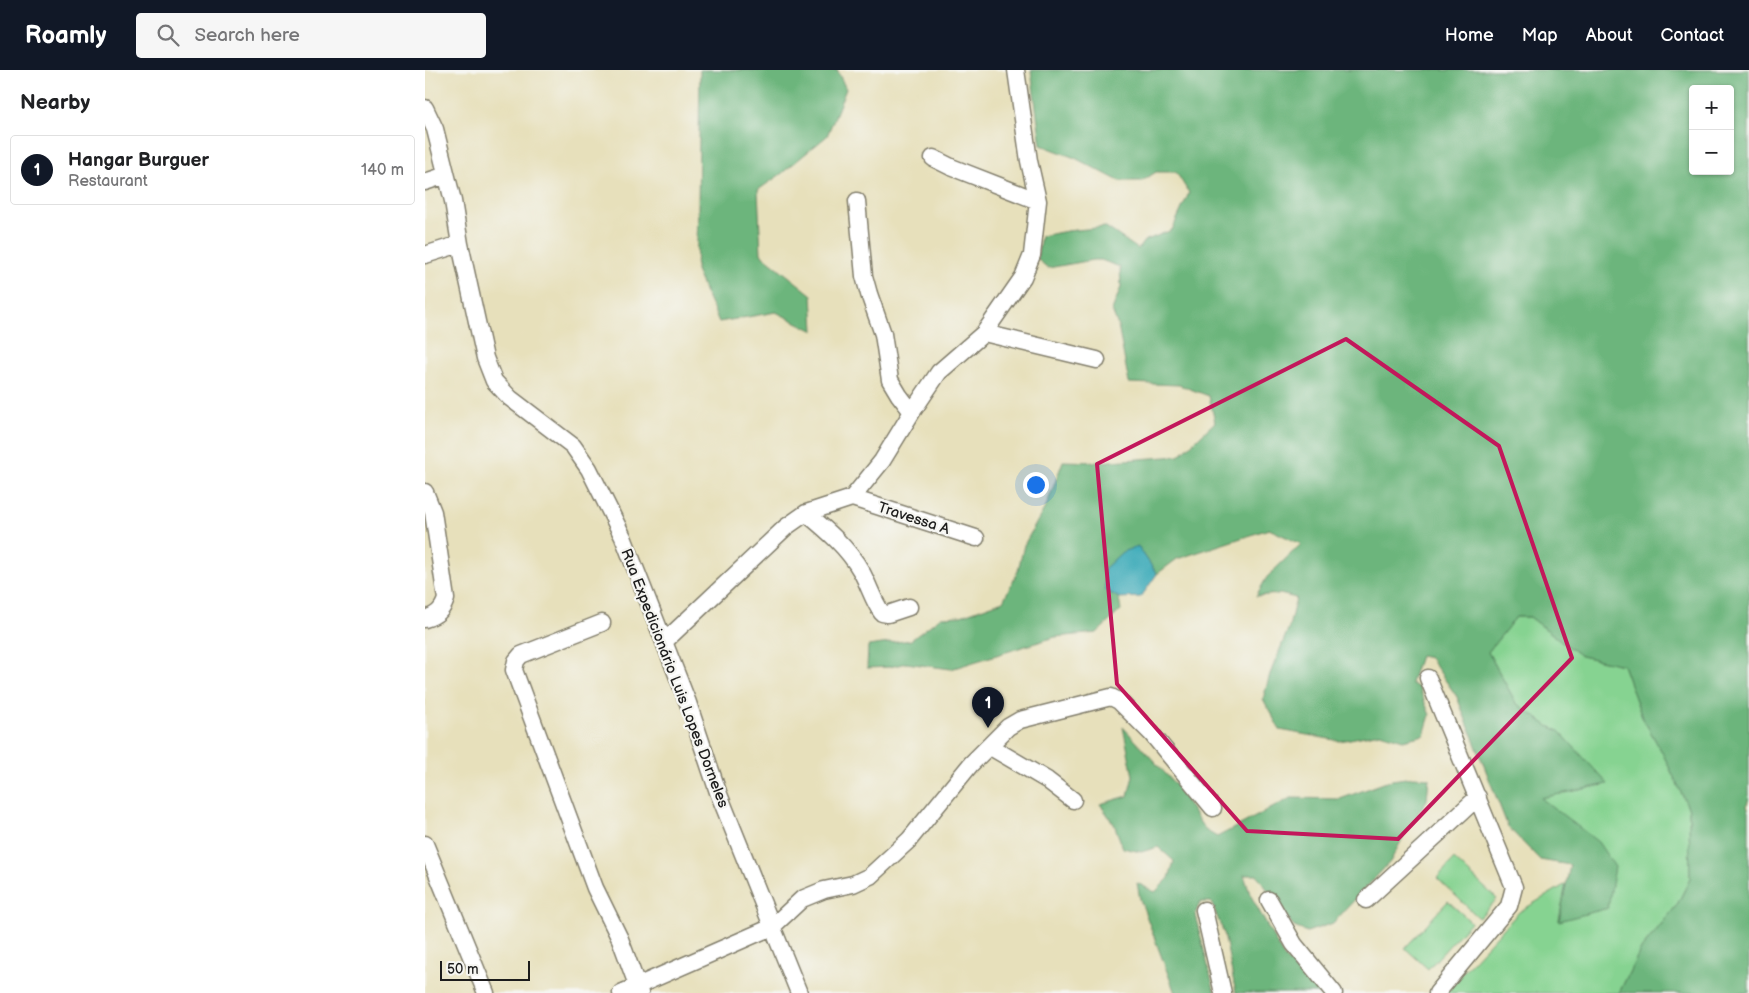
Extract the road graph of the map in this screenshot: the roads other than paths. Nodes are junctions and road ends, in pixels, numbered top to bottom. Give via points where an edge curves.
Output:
1 (1016, 70) edge
2 (425, 108) edge
3 (933, 158) dead end
4 (446, 175) junction
5 (425, 182) edge
6 (857, 201) dead end
7 (1038, 201) junction
8 (460, 244) junction
9 (425, 255) edge
10 (984, 333) junction
11 (1097, 360) dead end
12 (912, 412) junction
13 (425, 492) edge
14 (852, 498) junction
15 (806, 513) junction
16 (976, 538) dead end
17 (909, 607) dead end
18 (425, 619) edge
19 (602, 623) dead end
20 (665, 641) junction
21 (1428, 678) dead end
22 (989, 746) junction
23 (1478, 797) junction
24 (1073, 800) dead end
25 (1213, 808) dead end
26 (425, 844) edge
27 (1269, 900) dead end
28 (1366, 900) dead end
29 (1204, 910) dead end
30 (772, 926) junction
31 (639, 990) edge
32 (486, 993) edge
33 (621, 993) edge
34 (799, 993) edge
35 (1223, 993) edge
36 (1334, 993) edge
37 (1437, 993) edge

1 - 7 street
2 - 4 street, Rua Expedicionário Luis Lopes Dorneles via 435,129
3 - 7 street
4 - 5 street
4 - 8 street, Rua Expedicionário Luis Lopes Dorneles
6 - 12 street via 864,276 883,334 889,380
7 - 10 street via 1032,255 1023,277
8 - 9 street
8 - 20 street, Rua Expedicionário Luis Lopes Dorneles via 485,358 494,381 510,398 573,446 589,469 623,537
10 - 11 street
10 - 12 street via 939,372
12 - 14 street via 882,461
13 - 18 street via 433,512 445,599 437,614
14 - 15 street
14 - 16 street, Travessa A
15 - 17 street via 849,552 882,613
15 - 20 street via 786,527
19 - 31 street via 521,655 514,670 595,888 620,939
20 - 30 street, Rua Expedicionário Luis Lopes Dorneles via 718,792
21 - 23 street
22 - 24 street via 1047,780
22 - 25 street via 1020,720 1111,697 1151,734
22 - 30 street via 909,840 870,876 802,899
23 - 28 street
23 - 37 street via 1514,887 1509,906
26 - 32 street
27 - 36 street via 1294,944
29 - 35 street
30 - 31 street
30 - 34 street, Rua Expedicionário Luis Lopes Dorneles
31 - 33 street

